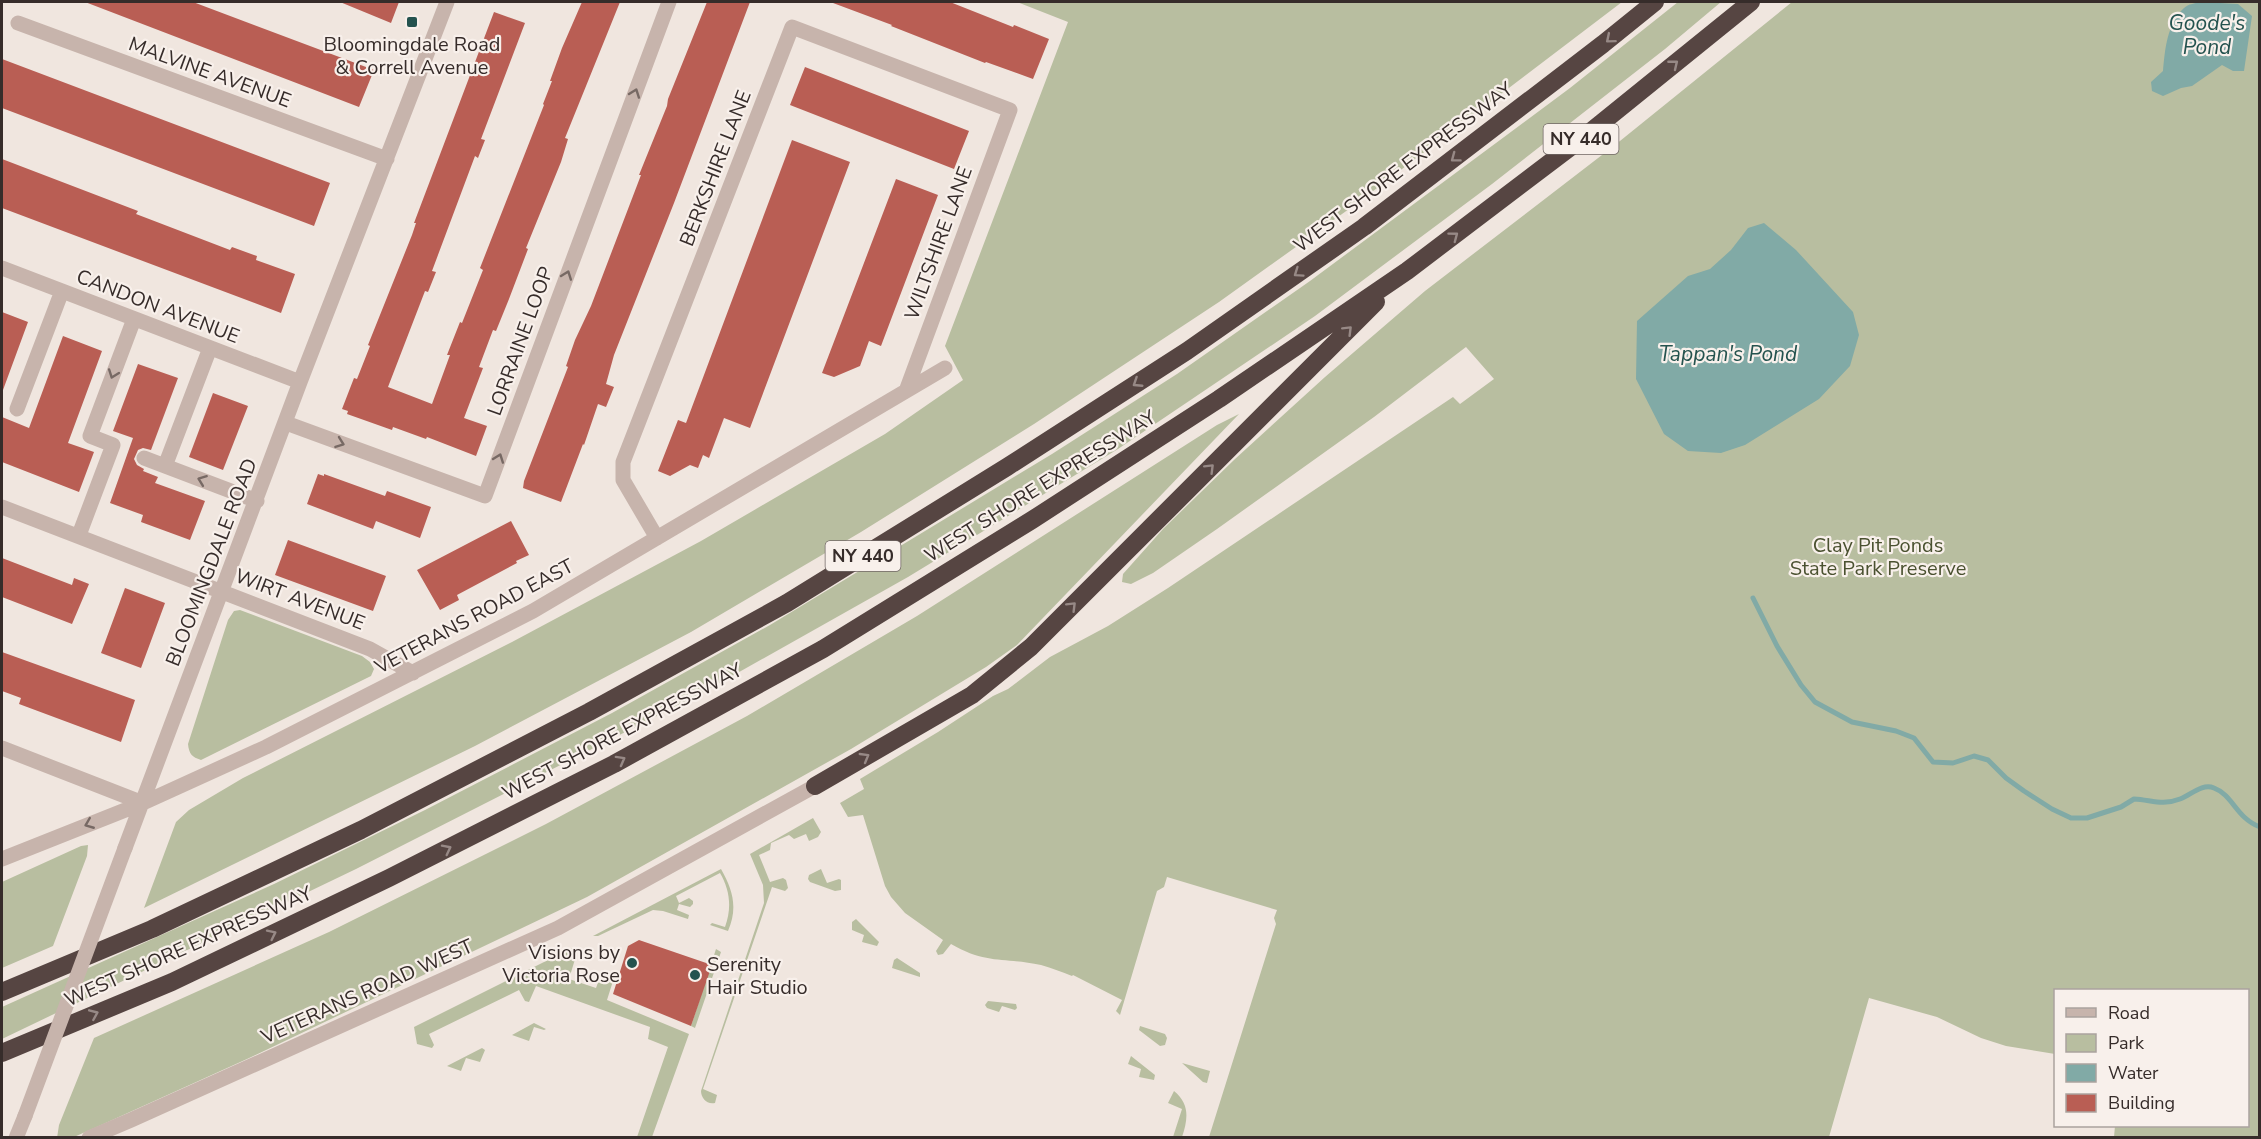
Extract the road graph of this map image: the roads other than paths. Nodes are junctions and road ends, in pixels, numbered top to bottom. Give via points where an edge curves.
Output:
1 (447, 2) edge
2 (669, 2) edge
3 (1655, 2) edge
4 (1751, 2) edge
5 (18, 23) dead end
6 (1010, 110) joint
7 (387, 159) junction
8 (2, 268) edge
9 (1407, 271) junction
10 (62, 291) junction
11 (134, 319) junction
12 (210, 348) junction
13 (945, 368) dead end
14 (300, 382) junction
15 (906, 391) junction
16 (17, 409) dead end
17 (285, 423) junction
18 (144, 458) dead end
19 (165, 466) junction
20 (257, 501) junction
21 (2, 507) edge
22 (80, 535) junction
23 (657, 538) junction
24 (223, 592) junction
25 (413, 673) junction
26 (2, 748) edge
27 (815, 786) joint
28 (143, 803) junction
29 (2, 859) edge
30 (2, 992) edge
31 (2, 1053) edge
32 (16, 1137) edge
33 (89, 1137) edge

1 - 7 street, BLOOMINGDALE ROAD
17 -> 2 street, LORRAINE LOOP via 485,496
3 -> 30 highway, WEST SHORE EXPRESSWAY / NY 440 via 1364,227 1187,351 787,603 590,712 361,830 152,929
9 -> 4 highway, WEST SHORE EXPRESSWAY / NY 440 via 1589,133
5 - 7 street, MALVINE AVENUE
6 - 15 street, WILTSHIRE LANE
6 - 23 street, BERKSHIRE LANE via 792,27 623,462 623,480
7 - 14 street, BLOOMINGDALE ROAD
8 - 10 street, CANDON AVENUE
27 -> 9 highway via 972,695 1031,647
31 -> 9 highway, WEST SHORE EXPRESSWAY / NY 440 via 172,982 389,878 614,764 813,654 1032,520
10 - 11 street, CANDON AVENUE
10 - 16 street
11 - 12 street, CANDON AVENUE
11 -> 22 street via 90,436 113,445
12 - 14 street, CANDON AVENUE
12 - 19 street
13 - 15 street, VETERANS ROAD EAST
14 - 17 street, BLOOMINGDALE ROAD
15 - 23 street, VETERANS ROAD EAST
17 - 20 street, BLOOMINGDALE ROAD
18 - 19 street
20 -> 19 street
20 - 24 street, BLOOMINGDALE ROAD
21 - 22 street, WIRT AVENUE
22 - 24 street, WIRT AVENUE
23 - 25 street, VETERANS ROAD EAST via 533,611
24 - 25 street, WIRT AVENUE via 370,649
24 - 28 street, BLOOMINGDALE ROAD
25 - 28 street, VETERANS ROAD EAST
26 - 28 street
27 - 33 street, VETERANS ROAD WEST via 558,928
28 -> 29 street, VETERANS ROAD EAST
28 - 32 street, BLOOMINGDALE ROAD, bridge

